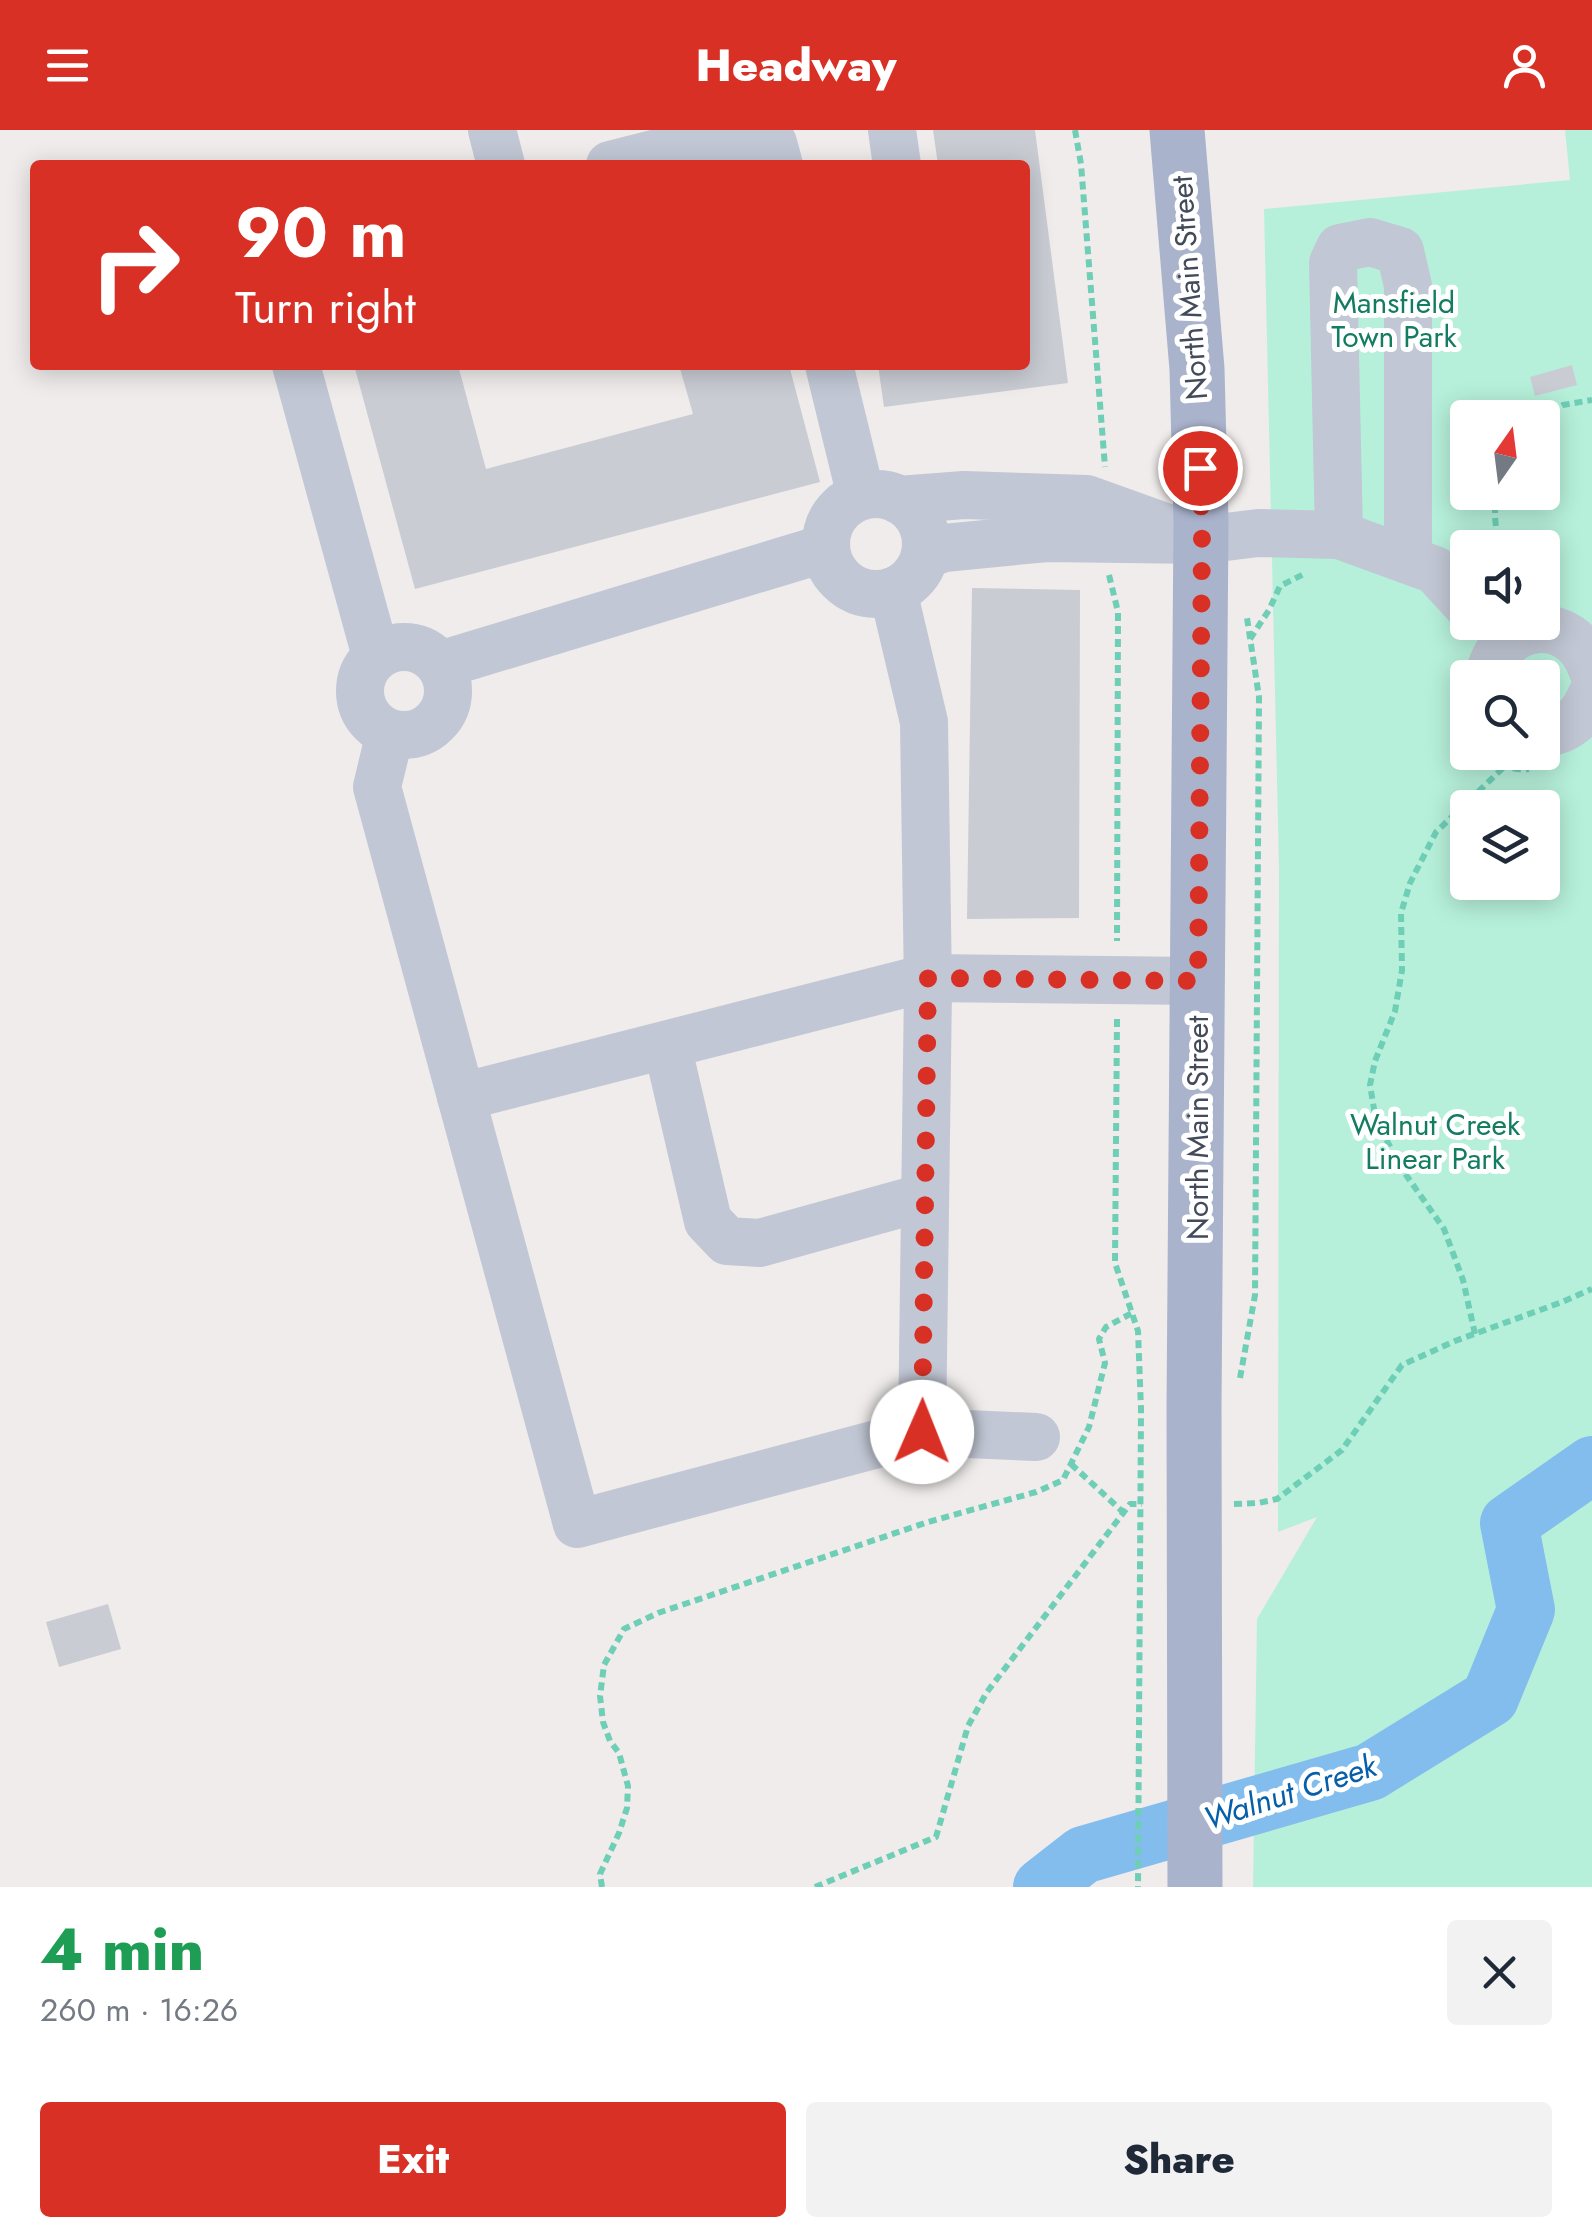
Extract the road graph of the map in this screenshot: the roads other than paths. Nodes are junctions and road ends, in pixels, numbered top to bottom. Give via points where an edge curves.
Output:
1 (492, 130) edge
2 (892, 130) edge
3 (1177, 130) edge
4 (624, 151) edge
5 (501, 160) edge
6 (778, 160) edge
7 (897, 160) edge
8 (297, 370) edge
9 (831, 370) edge
10 (880, 498) junction
11 (1107, 522) junction
12 (1338, 534) junction
13 (1202, 540) junction
14 (826, 548) junction
15 (925, 555) junction
16 (1408, 560) junction
17 (1450, 586) edge
18 (893, 591) junction
19 (376, 656) junction
20 (1484, 659) edge
21 (440, 666) junction
22 (1592, 669) edge
23 (1592, 694) edge
24 (1560, 729) edge
25 (390, 733) junction
26 (928, 978) junction
27 (1198, 981) junction
28 (667, 1044) junction
29 (461, 1097) junction
30 (925, 1197) junction
31 (922, 1432) junction
32 (1053, 1450) road end
33 (1196, 1887) edge

1 - 5 lane
2 - 7 lane
3 - 13 main road, North Main Street via 1197,369
4 - 6 lane via 726,136 773,143
8 - 19 lane
9 - 10 lane
10 - 11 lane via 1087,499
10 - 14 lane via 847,503 836,513
10 - 15 lane via 914,512 926,538
11 - 13 lane
11 - 15 lane via 1048,538
12 - 13 lane
12 - 16 lane
12 - 16 lane via 1333,263 1340,248 1370,242 1400,251 1408,286
13 - 27 main road, North Main Street
14 - 18 lane via 846,584 860,592
14 - 21 lane
15 - 18 lane via 908,583
16 - 17 lane via 1435,570
18 - 26 lane via 924,722
19 - 21 lane via 416,648
19 - 25 lane via 359,694 368,718
20 - 22 lane via 1516,635 1548,629 1578,644
21 - 25 lane via 448,693 438,720 416,734
23 - 24 lane via 1578,719
25 - 29 lane via 377,787
26 - 27 lane
26 - 28 lane
26 - 30 lane
27 - 33 main road, North Main Street via 1216,1397
28 - 29 lane
28 - 30 lane via 708,1221 726,1241 760,1243
29 - 31 lane via 577,1524
30 - 31 lane
31 - 32 lane

